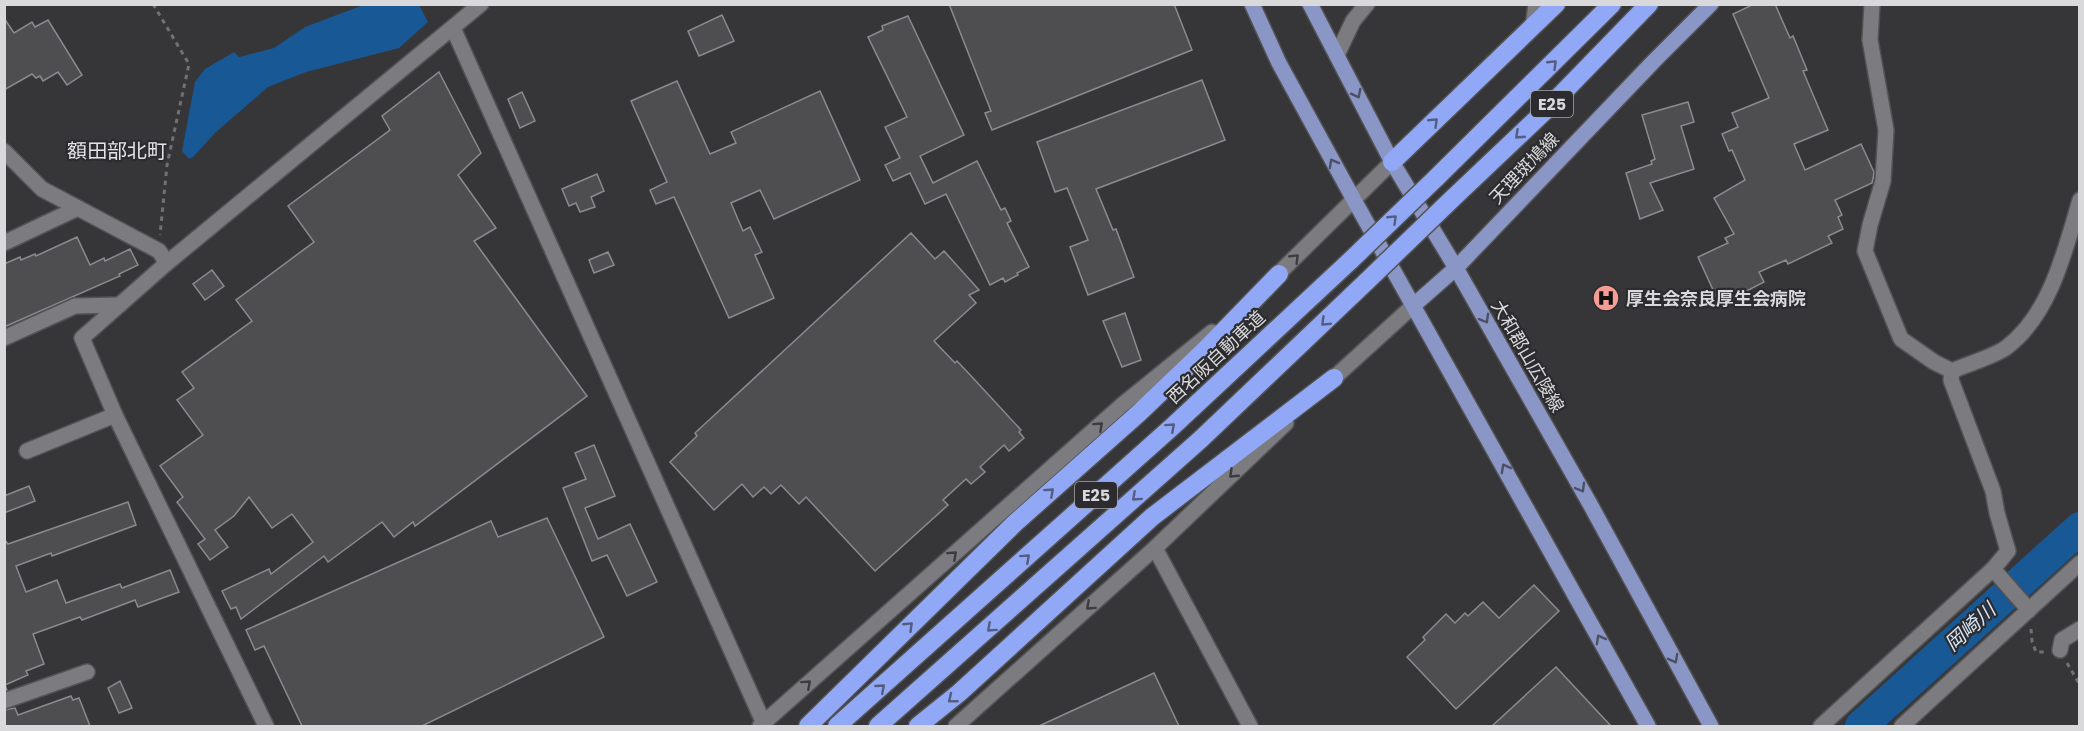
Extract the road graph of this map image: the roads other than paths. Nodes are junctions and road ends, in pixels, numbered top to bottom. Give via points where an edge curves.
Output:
1 (481, 4) edge
2 (1252, 4) edge
3 (1311, 4) edge
4 (1368, 4) edge
5 (1536, 4) edge
6 (1556, 4) edge
7 (1612, 4) edge
8 (1649, 4) edge
9 (1662, 4) edge
10 (1711, 4) edge
11 (1872, 4) edge
12 (1533, 27) junction
13 (453, 28) junction
14 (1337, 55) junction
15 (1546, 110) junction
16 (6, 155) edge
17 (1392, 162) junction
18 (1354, 200) junction
19 (2079, 200) edge
20 (78, 208) junction
21 (4, 243) edge
22 (163, 257) junction
23 (1456, 268) junction
24 (1279, 274) junction
25 (119, 305) junction
26 (1414, 305) junction
27 (4, 338) edge
28 (1952, 371) junction
29 (1334, 378) junction
30 (116, 416) junction
31 (27, 451) dead end
32 (1155, 548) junction
33 (2079, 563) edge
34 (1993, 569) junction
35 (2029, 610) junction
36 (2079, 630) edge
37 (2060, 650) road end
38 (87, 672) dead end
39 (4, 701) edge
40 (763, 725) edge
41 (266, 726) edge
42 (808, 726) edge
43 (837, 726) edge
44 (878, 726) edge
45 (918, 726) edge
46 (956, 726) edge
47 (1250, 726) edge
48 (1648, 726) edge
49 (1711, 726) edge
50 (1821, 726) edge
51 (1902, 726) edge

1 - 13 street
18 -> 2 main road via 1279,63
3 - 14 main road, 大和郡山広陵線
4 - 14 street via 1353,21
5 - 12 street
6 - 12 highway
43 -> 7 highway, 西名阪自動車道 / E25, bridge via 1164,434 1351,260
8 - 15 highway, E25
9 - 15 highway via 1614,52
10 - 23 main road, 天理斑鳩線
11 - 28 street via 1870,40 1886,130 1883,181 1865,251 1901,339
17 -> 12 highway
13 - 22 street
13 - 40 street
14 -> 17 main road, 大和郡山広陵線
15 -> 44 highway, E25, bridge via 1201,439
16 - 20 street via 42,189
17 - 18 street
17 - 23 main road, 大和郡山広陵線
24 -> 18 street
18 - 26 main road
19 - 28 street via 2053,281 2034,320 2006,348
20 - 21 street
20 - 22 street
22 - 25 street
23 - 26 main road, 天理斑鳩線
23 -> 49 main road, 大和郡山広陵線
40 -> 24 street via 1122,405
42 -> 24 highway via 1006,531 1205,351
25 - 27 street via 75,306
25 - 30 street via 82,339
26 - 29 street
48 -> 26 main road
28 - 34 street via 1951,380 1994,491 2008,551
29 -> 32 street
29 -> 45 highway via 1152,517
30 - 31 street
30 - 41 street
32 -> 46 street
32 - 47 street
33 - 35 street
34 - 35 street
34 - 50 street
35 - 51 street
36 - 37 street via 2062,640
38 - 39 street

